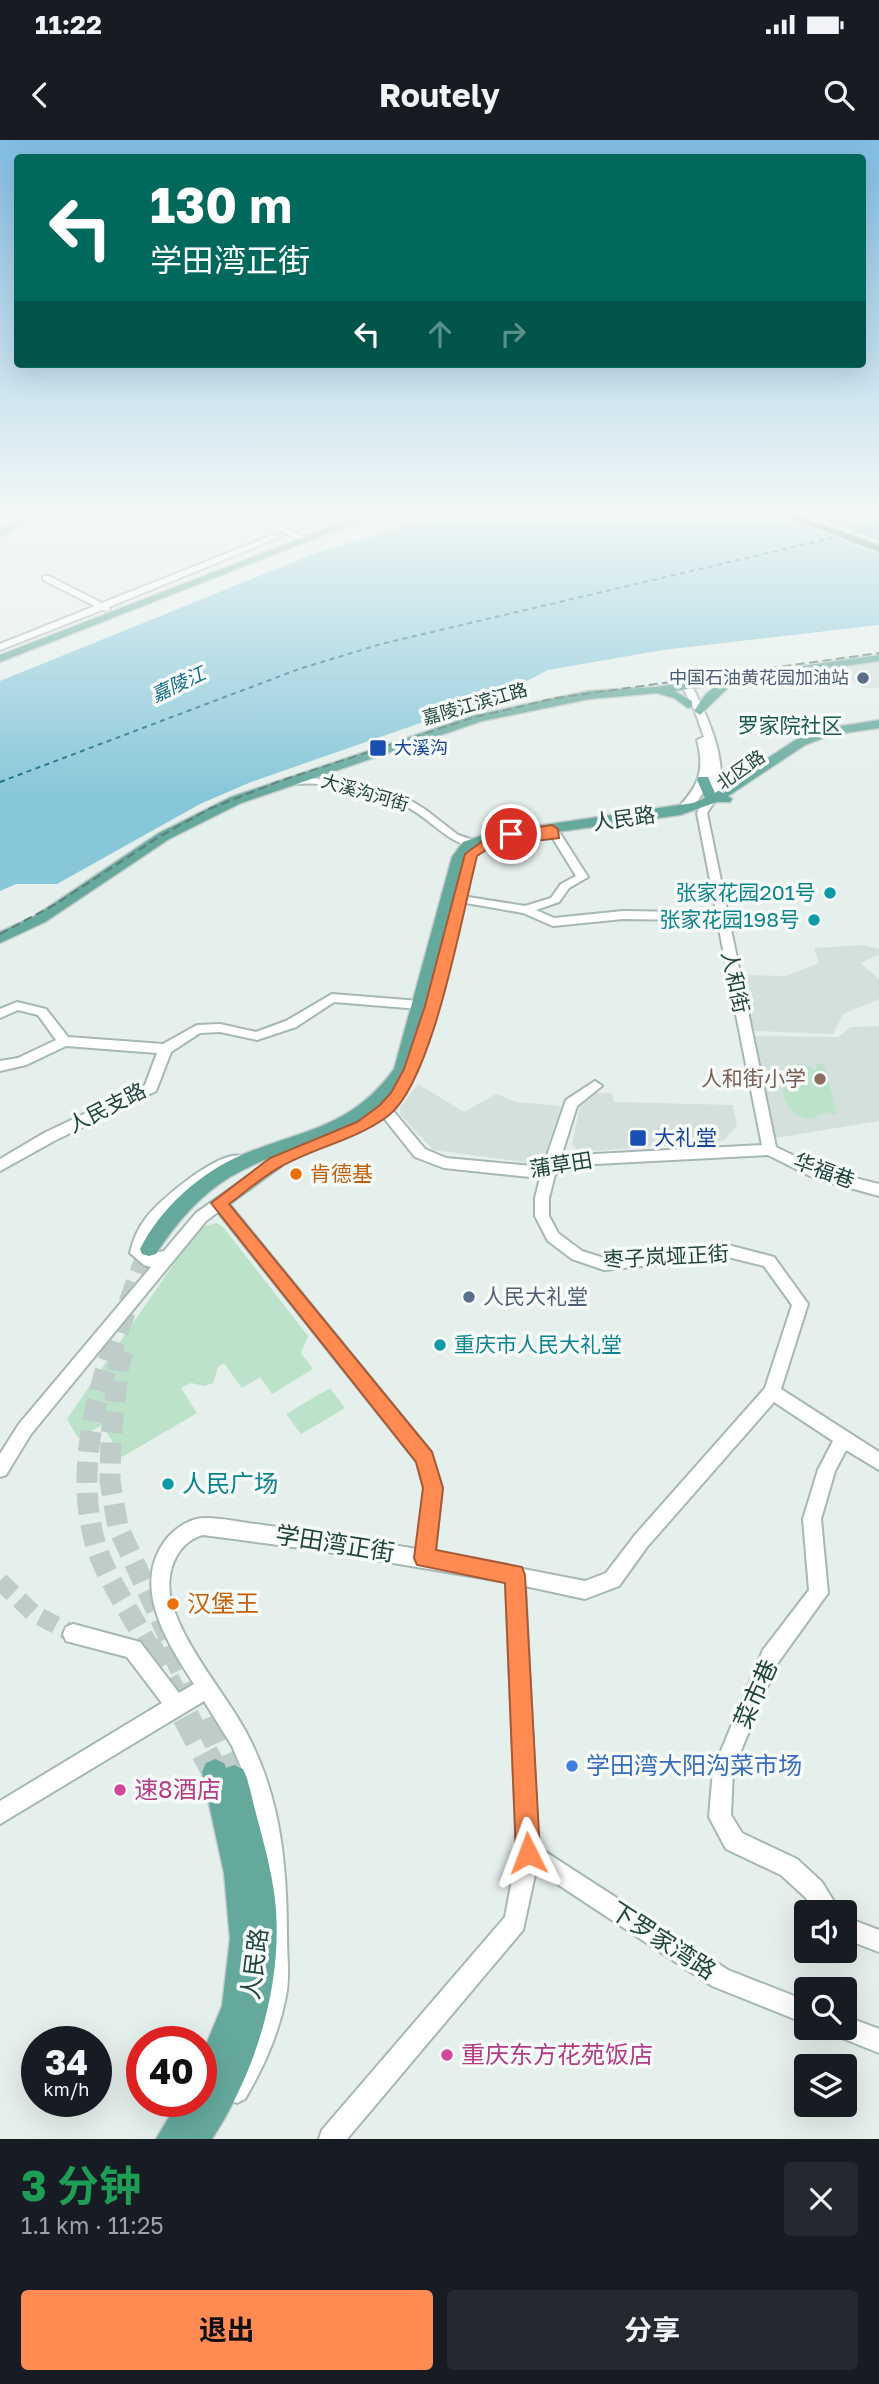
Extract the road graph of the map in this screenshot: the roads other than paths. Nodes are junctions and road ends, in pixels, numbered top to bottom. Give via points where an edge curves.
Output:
1 (128, 607) edge
2 (106, 608) edge
3 (0, 649) edge
4 (879, 649) edge
5 (879, 658) edge
6 (0, 659) edge
7 (734, 678) junction
8 (681, 682) junction
9 (656, 690) junction
10 (688, 704) junction
11 (700, 711) junction
12 (879, 726) edge
13 (703, 780) junction
14 (278, 784) junction
15 (736, 795) junction
16 (709, 804) junction
17 (680, 811) junction
18 (554, 832) junction
19 (476, 845) junction
20 (455, 898) junction
21 (526, 910) junction
22 (723, 926) junction
23 (0, 929) edge
24 (0, 938) edge
25 (426, 1005) junction
26 (0, 1014) edge
27 (64, 1041) junction
28 (166, 1049) junction
29 (0, 1066) edge
30 (595, 1086) dead end
31 (382, 1107) junction
32 (770, 1150) junction
33 (270, 1158) junction
34 (0, 1166) edge
35 (549, 1171) junction
36 (879, 1190) edge
37 (219, 1203) junction
38 (159, 1252) junction
39 (772, 1392) junction
40 (843, 1438) junction
41 (879, 1462) edge
42 (0, 1469) edge
43 (425, 1558) junction
44 (515, 1575) junction
45 (73, 1634) tunnel mouth
46 (206, 1688) junction
47 (176, 1706) junction
48 (0, 1813) edge
49 (528, 1853) junction
50 (821, 1900) edge
51 (857, 1933) edge
52 (879, 1941) edge
53 (794, 2008) edge
54 (857, 2033) edge
55 (879, 2041) edge
56 (217, 2057) edge
57 (217, 2107) edge
58 (185, 2117) edge
59 (211, 2117) edge
60 (171, 2139) edge
61 (197, 2139) edge
62 (331, 2139) edge

1 - 6 main road
2 - 3 main road
4 - 8 main road, 嘉陵江滨江路
5 - 7 main road, 嘉陵江滨江路
7 - 8 main road, 嘉陵江滨江路
7 - 11 main road via 709,696
8 - 9 main road, 嘉陵江滨江路
8 - 10 street
8 - 11 street, 人和街
8 - 23 main road, 嘉陵江滨江路 via 502,704 238,791 161,828 55,900
9 - 10 main road
9 - 14 main road, 嘉陵江滨江路 via 589,695 479,718
10 - 13 street via 704,746
11 - 16 street, 人和街 via 715,757 715,786
12 - 15 main road, 北区路 via 807,747
12 - 16 main road, 北区路 via 829,732 799,743
13 - 16 main road
13 - 17 street via 696,799
14 - 19 street, 大溪沟河街 via 319,779 412,804 453,837
14 - 24 main road, 嘉陵江滨江路 via 164,836 40,919
15 - 16 main road
15 - 16 main road, 北区路
16 - 17 main road, 人民路
16 - 18 main road, 人民路
16 - 22 street, 人和街
17 - 18 main road, 人民路
18 - 19 main road, 人民路
18 - 21 street via 582,877 565,886 555,900
19 - 20 main road
20 - 21 street
20 - 25 main road
21 - 22 street via 559,923 612,914 686,916
22 - 32 street, 人和街
25 - 28 street via 332,998 291,1024 257,1036 220,1028 197,1029
25 - 31 main road via 408,1079
26 - 27 street via 17,1006 43,1012
27 - 28 street
27 - 29 street via 21,1062
28 - 34 street, 人民支路 via 151,1088
30 - 35 street, 枣子岚垭正街 via 571,1103
31 - 33 main road via 345,1135
31 - 35 street, 蒲草田 via 414,1147 436,1162 529,1173
32 - 35 street, 蒲草田 via 595,1159
32 - 36 street, 华福巷 via 819,1174
33 - 37 street
33 - 38 main road via 210,1195 186,1216
33 - 38 street via 204,1173 168,1205 139,1242 138,1253 149,1261
35 - 39 street, 枣子岚垭正街 via 542,1216 554,1237 577,1255 604,1264 728,1251 769,1261 800,1304
37 - 38 street
37 - 43 street via 425,1458 433,1488
38 - 42 street via 24,1429
39 - 40 street
39 - 44 street, 枣子岚垭正街 via 612,1580 585,1590
40 - 41 street
40 - 50 street, 菜市巷 via 812,1518 818,1593 769,1657 723,1770 720,1817 734,1841 789,1867
43 - 44 street, 学田湾正街
43 - 46 street, 学田湾正街 via 203,1525 185,1531 163,1562 159,1582 162,1605
44 - 49 street
45 - 47 street via 133,1649
46 - 47 street
46 - 61 street, 学田湾正街 via 240,1741 266,1810 277,1863 275,1996 256,2059 225,2110
47 - 48 street
49 - 53 street, 下罗家湾路 via 720,1978
49 - 62 street via 514,1922
51 - 52 street
54 - 55 street
56 - 57 main road, 人民路 via 242,1975 244,1926 225,1775 262,1909 260,1964 239,2061
58 - 60 main road
59 - 61 main road, 人民路

